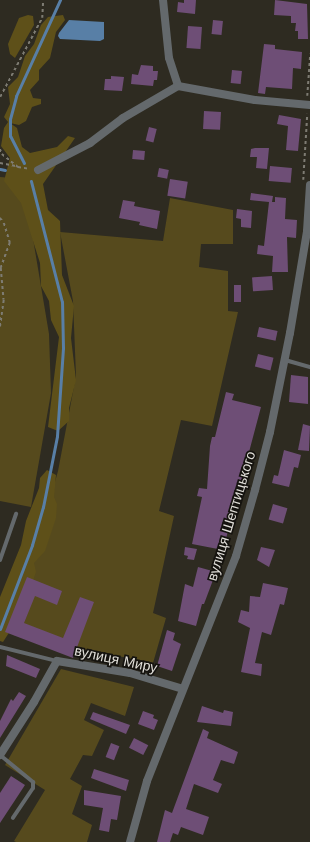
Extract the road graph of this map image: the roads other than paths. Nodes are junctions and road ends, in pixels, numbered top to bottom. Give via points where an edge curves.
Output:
1 (163, 0) edge
2 (178, 86) junction
3 (308, 105) edge
4 (38, 170) road end
5 (306, 184) edge
6 (284, 360) junction
7 (310, 367) edge
8 (16, 514) dead end
9 (0, 560) edge
10 (0, 647) edge
11 (57, 661) junction
12 (183, 689) junction
13 (0, 755) edge
14 (12, 818) dead end
15 (130, 842) edge

1 - 2 street via 169,58
2 - 3 street via 255,100
2 - 4 street via 123,118 90,143
5 - 6 street, вулиця Шептицького via 306,232
6 - 7 lane
6 - 12 street, вулиця Шептицького via 270,432 236,556
8 - 9 lane
10 - 11 lane
11 - 12 street, вулиця Миру via 130,673
11 - 13 street, вулиця Миру
12 - 15 street, вулиця Шептицького via 147,780
13 - 14 lane via 33,782 32,788

